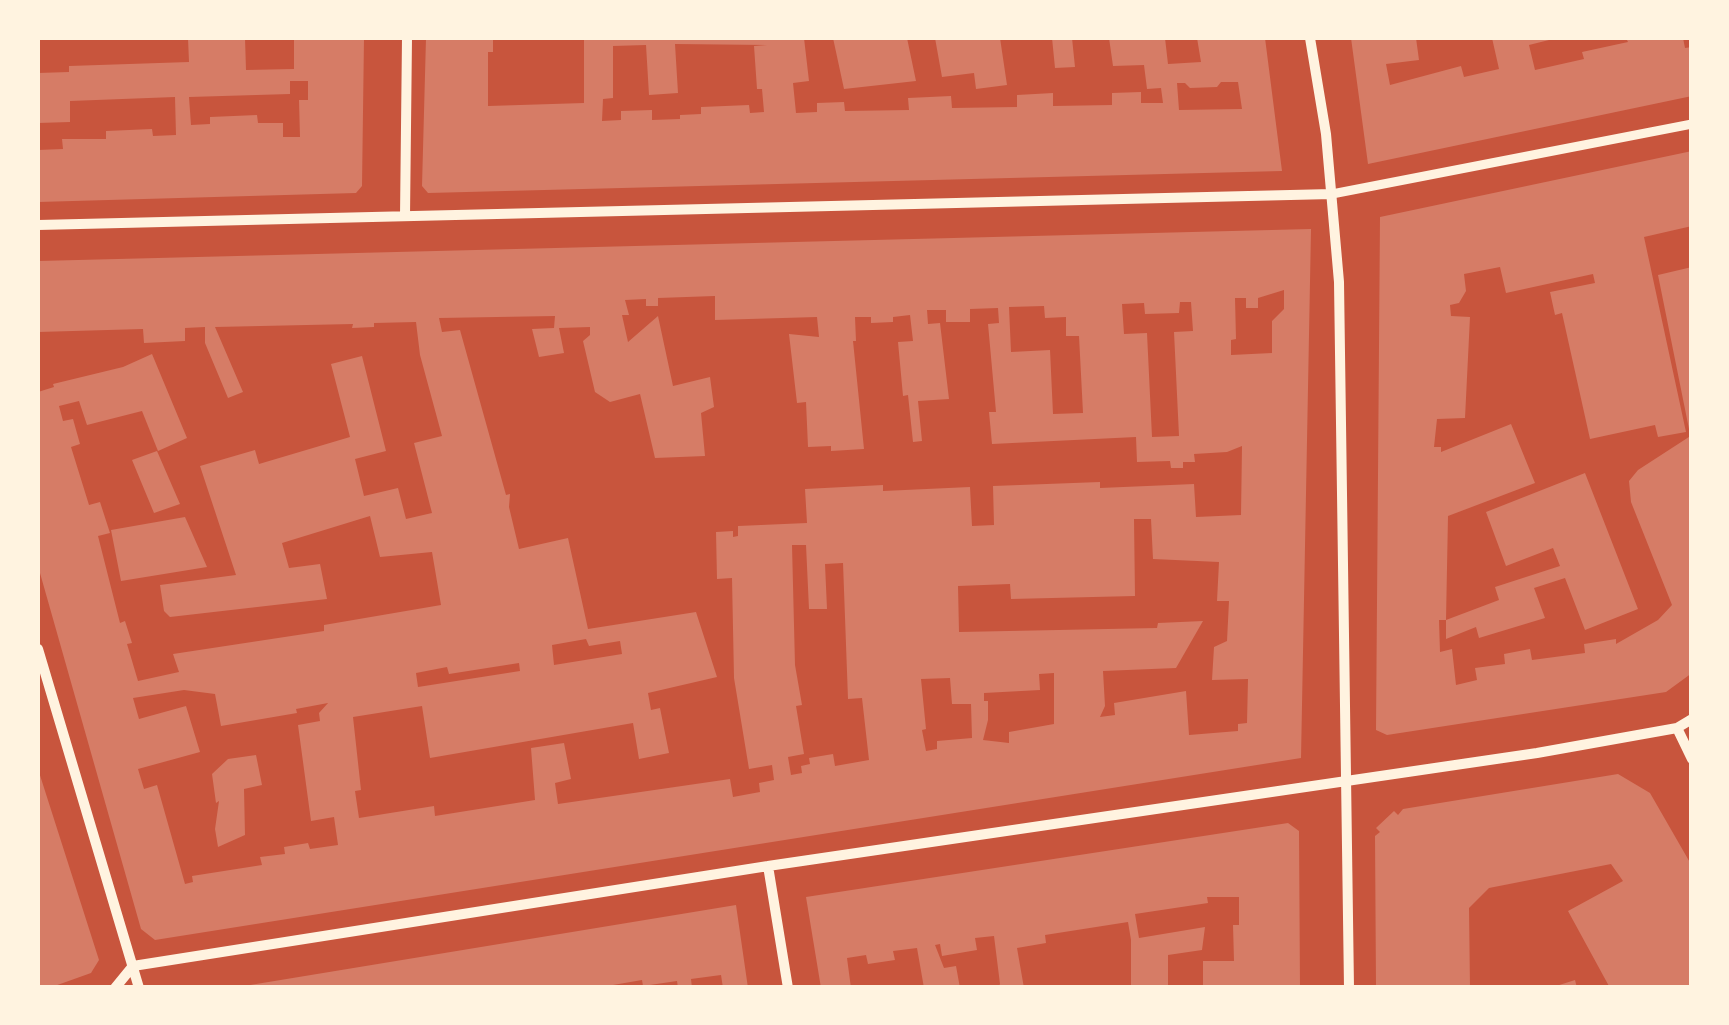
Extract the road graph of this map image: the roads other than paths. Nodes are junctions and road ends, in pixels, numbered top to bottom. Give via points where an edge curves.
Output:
1 (407, 38) edge
2 (1310, 38) edge
3 (1692, 124) edge
4 (1332, 194) junction
5 (405, 216) junction
6 (38, 225) edge
7 (38, 649) edge
8 (1692, 719) edge
9 (1677, 728) junction
10 (1692, 759) edge
11 (1346, 781) junction
12 (768, 866) junction
13 (133, 966) junction
14 (115, 988) edge
15 (140, 988) edge
16 (788, 988) edge
17 (1348, 988) edge

1 - 5 street
2 - 4 street
3 - 4 street
4 - 5 street
4 - 11 street via 1340,302
5 - 6 street
7 - 13 street
8 - 9 street
9 - 10 street
9 - 11 street
11 - 12 street
11 - 17 street
12 - 13 street
12 - 16 street
13 - 14 street
13 - 15 street

